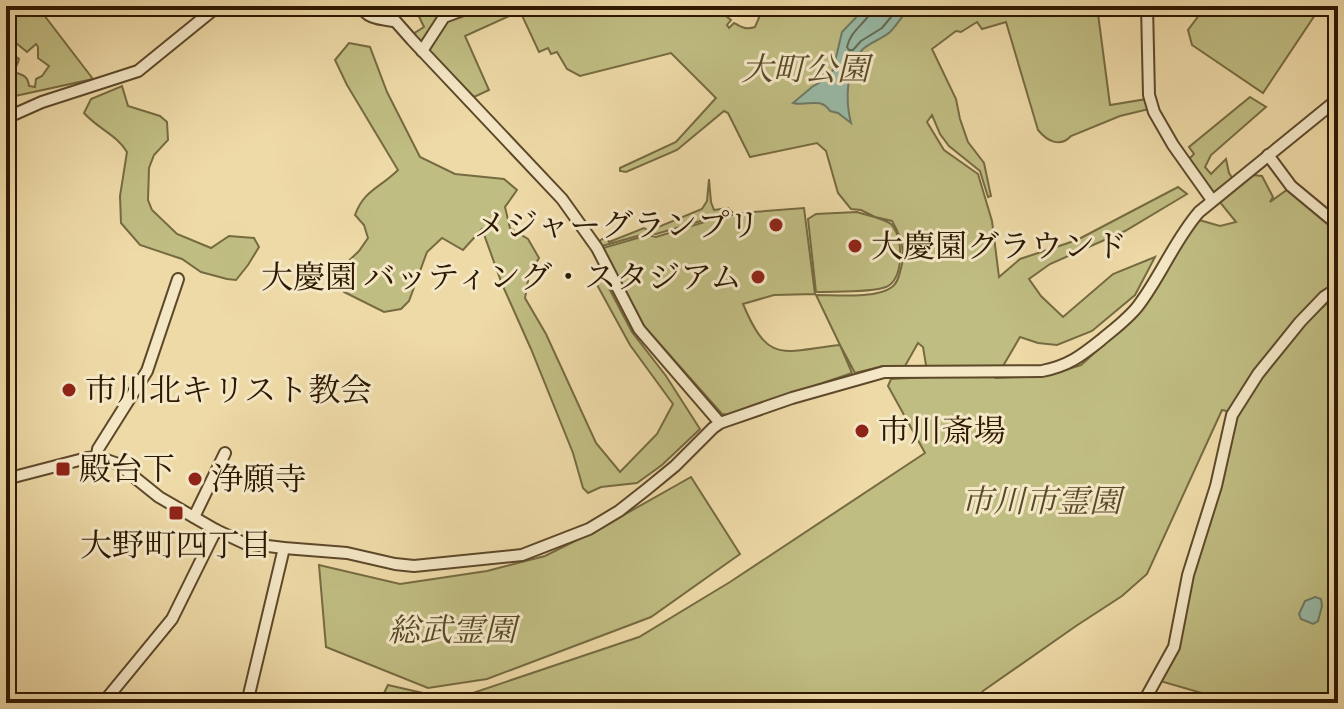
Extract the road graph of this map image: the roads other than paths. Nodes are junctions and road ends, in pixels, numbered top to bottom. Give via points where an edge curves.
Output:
1 (218, 6) edge
2 (361, 6) edge
3 (382, 6) edge
4 (474, 6) edge
5 (1147, 6) edge
6 (394, 21) junction
7 (422, 51) junction
8 (1338, 99) edge
9 (6, 118) edge
10 (1268, 155) junction
11 (1212, 200) junction
12 (1338, 225) edge
13 (178, 279) dead end
14 (1338, 288) edge
15 (720, 423) junction
16 (225, 453) dead end
17 (97, 457) junction
18 (6, 479) edge
19 (194, 517) junction
20 (216, 530) junction
21 (284, 548) junction
22 (103, 703) edge
23 (247, 703) edge
24 (1143, 703) edge

1 - 9 street via 138,71
2 - 6 street via 370,17
3 - 6 street
4 - 7 street via 444,17
5 - 11 street via 1154,112
6 - 7 street
7 - 15 street via 562,199 597,248 639,329
8 - 10 street
10 - 11 street
10 - 12 street via 1291,186
11 - 15 street via 1187,226 1137,307 1063,367 884,372
13 - 17 street via 147,371
14 - 24 street via 1300,322 1232,415 1174,647
15 - 21 street via 619,511 522,555 414,566
16 - 19 street
17 - 18 street
17 - 19 street via 118,464
19 - 20 street
20 - 21 street via 244,543
20 - 22 street via 172,619
21 - 23 street

